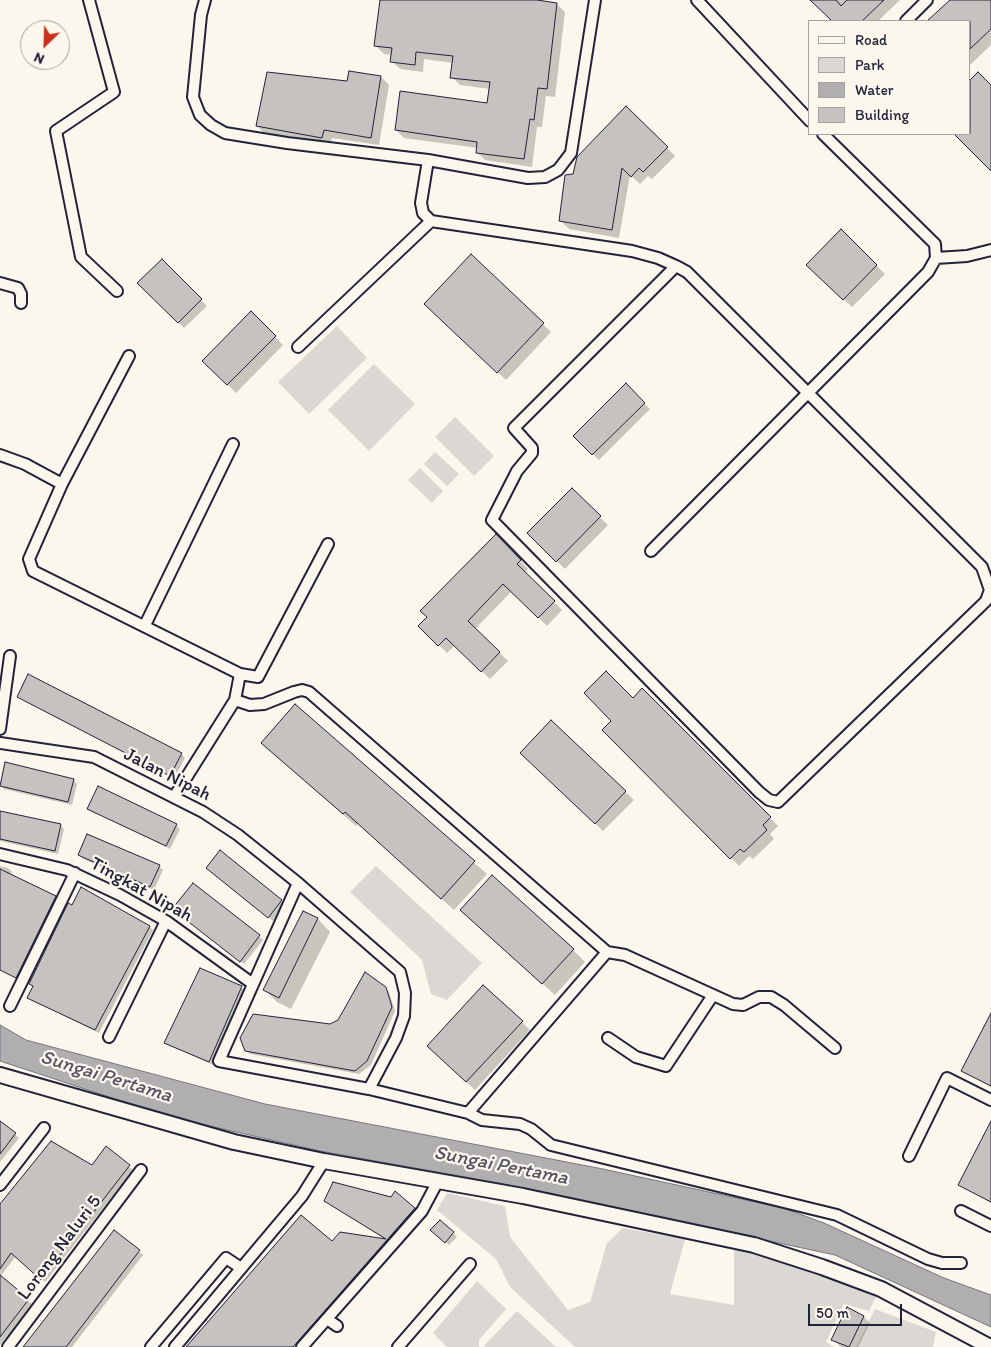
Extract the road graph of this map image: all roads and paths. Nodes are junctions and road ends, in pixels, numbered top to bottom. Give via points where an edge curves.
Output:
1 (89, 0) edge
2 (205, 0) edge
3 (595, 0) edge
4 (697, 0) edge
5 (928, 0) edge
6 (907, 20) edge
7 (808, 118) edge
8 (824, 135) edge
9 (428, 160) junction
10 (431, 221) junction
11 (991, 250) edge
12 (936, 258) junction
13 (676, 266) junction
14 (0, 283) edge
15 (117, 291) dead end
16 (21, 304) dead end
17 (298, 347) dead end
18 (129, 356) dead end
19 (807, 393) junction
20 (233, 444) dead end
21 (0, 455) edge
22 (62, 484) junction
23 (328, 544) dead end
24 (651, 551) dead end
25 (145, 625) junction
26 (10, 656) dead end
27 (240, 674) junction
28 (235, 700) junction
29 (0, 729) edge
30 (0, 743) edge
31 (174, 797) junction
32 (0, 854) edge
33 (75, 873) junction
34 (298, 883) junction
35 (166, 921) junction
36 (607, 952) junction
37 (253, 984) junction
38 (713, 995) junction
39 (10, 1006) dead end
40 (109, 1037) dead end
41 (608, 1038) dead end
42 (835, 1048) dead end
43 (0, 1075) edge
44 (369, 1089) junction
45 (991, 1100) edge
46 (468, 1113) junction
47 (44, 1128) dead end
48 (909, 1156) dead end
49 (324, 1161) junction
50 (141, 1170) dead end
51 (438, 1181) junction
52 (0, 1185) edge
53 (961, 1211) dead end
54 (991, 1226) edge
55 (961, 1263) dead end
56 (470, 1264) dead end
57 (241, 1268) junction
58 (327, 1319) junction
59 (337, 1326) dead end
60 (8, 1347) edge
61 (151, 1347) edge
62 (175, 1347) edge
63 (302, 1347) edge
64 (398, 1347) edge
65 (990, 1347) edge

1 - 15 street via 114,92 56,131 81,257
2 - 9 street via 200,15 193,97 200,115 211,125 225,133 287,143
3 - 9 street via 571,153 558,170 545,177 528,178
4 - 7 street
5 - 6 street
8 - 12 street via 934,244
9 - 10 street via 421,203 423,213
10 - 13 street via 632,252
10 - 17 street
11 - 12 street
12 - 19 street via 928,272
13 - 19 street via 687,272
13 - 19 street via 514,428 532,448 532,453 517,471 492,520 758,792 778,802 986,600 990,590 982,567
14 - 16 street via 18,288
18 - 22 street
19 - 24 street
20 - 25 street
21 - 22 street
22 - 25 street via 29,559 33,571
23 - 27 street via 258,677
25 - 27 street
26 - 29 street
27 - 28 street
28 - 31 street
28 - 36 street via 250,705 264,704 294,692 309,692
30 - 31 street, Jalan Nipah via 94,757
31 - 34 street, Jalan Nipah via 238,835
32 - 33 street, Tingkat Nipah
33 - 35 street, Tingkat Nipah
33 - 39 street
34 - 37 street
34 - 44 street, Jalan Nipah via 400,972 406,993 404,1016
35 - 37 street, Tingkat Nipah
35 - 40 street
36 - 38 street via 625,955
36 - 46 street
37 - 44 street via 219,1061
38 - 41 street via 666,1066 636,1057
38 - 42 street via 743,1005 759,997 771,997
43 - 49 street via 190,1130
44 - 46 street
45 - 48 street via 948,1078
46 - 55 street via 482,1120 520,1124 551,1145 592,1157 837,1215 928,1259
47 - 52 street
49 - 51 street
49 - 57 street via 302,1196
50 - 60 street, Lorong Naluri 5
51 - 58 street via 422,1211
51 - 65 street via 754,1245 881,1289
53 - 54 street
56 - 64 street
57 - 61 street via 226,1258
57 - 62 street
58 - 59 street
58 - 63 street

